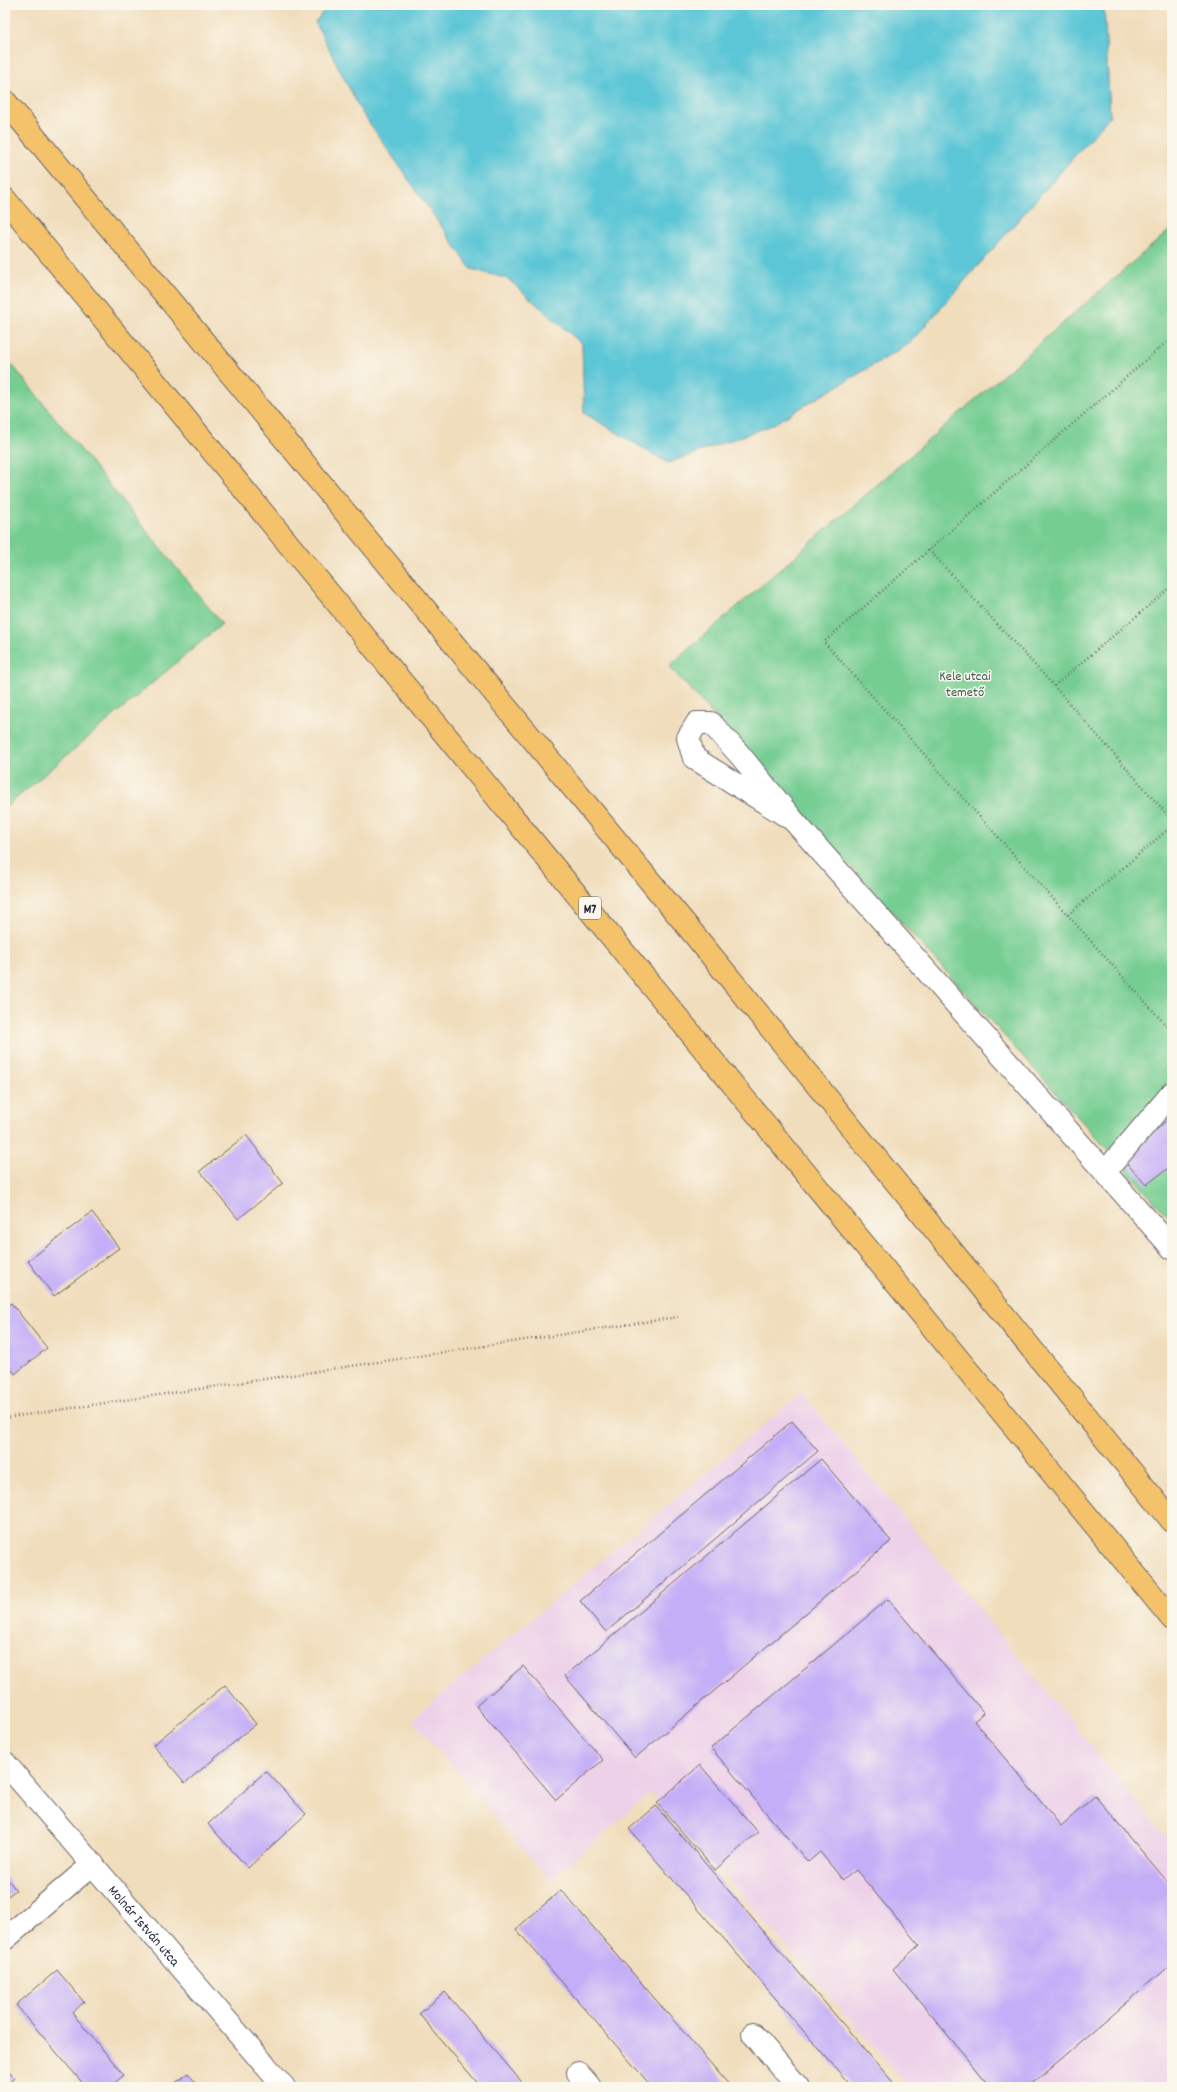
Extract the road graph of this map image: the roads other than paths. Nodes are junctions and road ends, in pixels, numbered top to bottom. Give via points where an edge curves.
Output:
1 (5, 101) edge
2 (5, 198) edge
3 (793, 820) junction
4 (1172, 1092) edge
5 (1105, 1172) junction
6 (1172, 1248) edge
7 (1172, 1521) edge
8 (1172, 1619) edge
9 (5, 1763) edge
10 (93, 1864) junction
11 (5, 1940) edge
12 (753, 2034) dead end
13 (284, 2087) edge
14 (798, 2087) edge

1 - 7 highway via 692,932
2 - 8 highway, M7
3 - 3 street via 711,723 696,723 688,738 694,758
3 - 5 street
4 - 5 street
5 - 6 street
9 - 10 street, Molnár István utca
10 - 11 street
10 - 13 street, Molnár István utca
12 - 14 street

